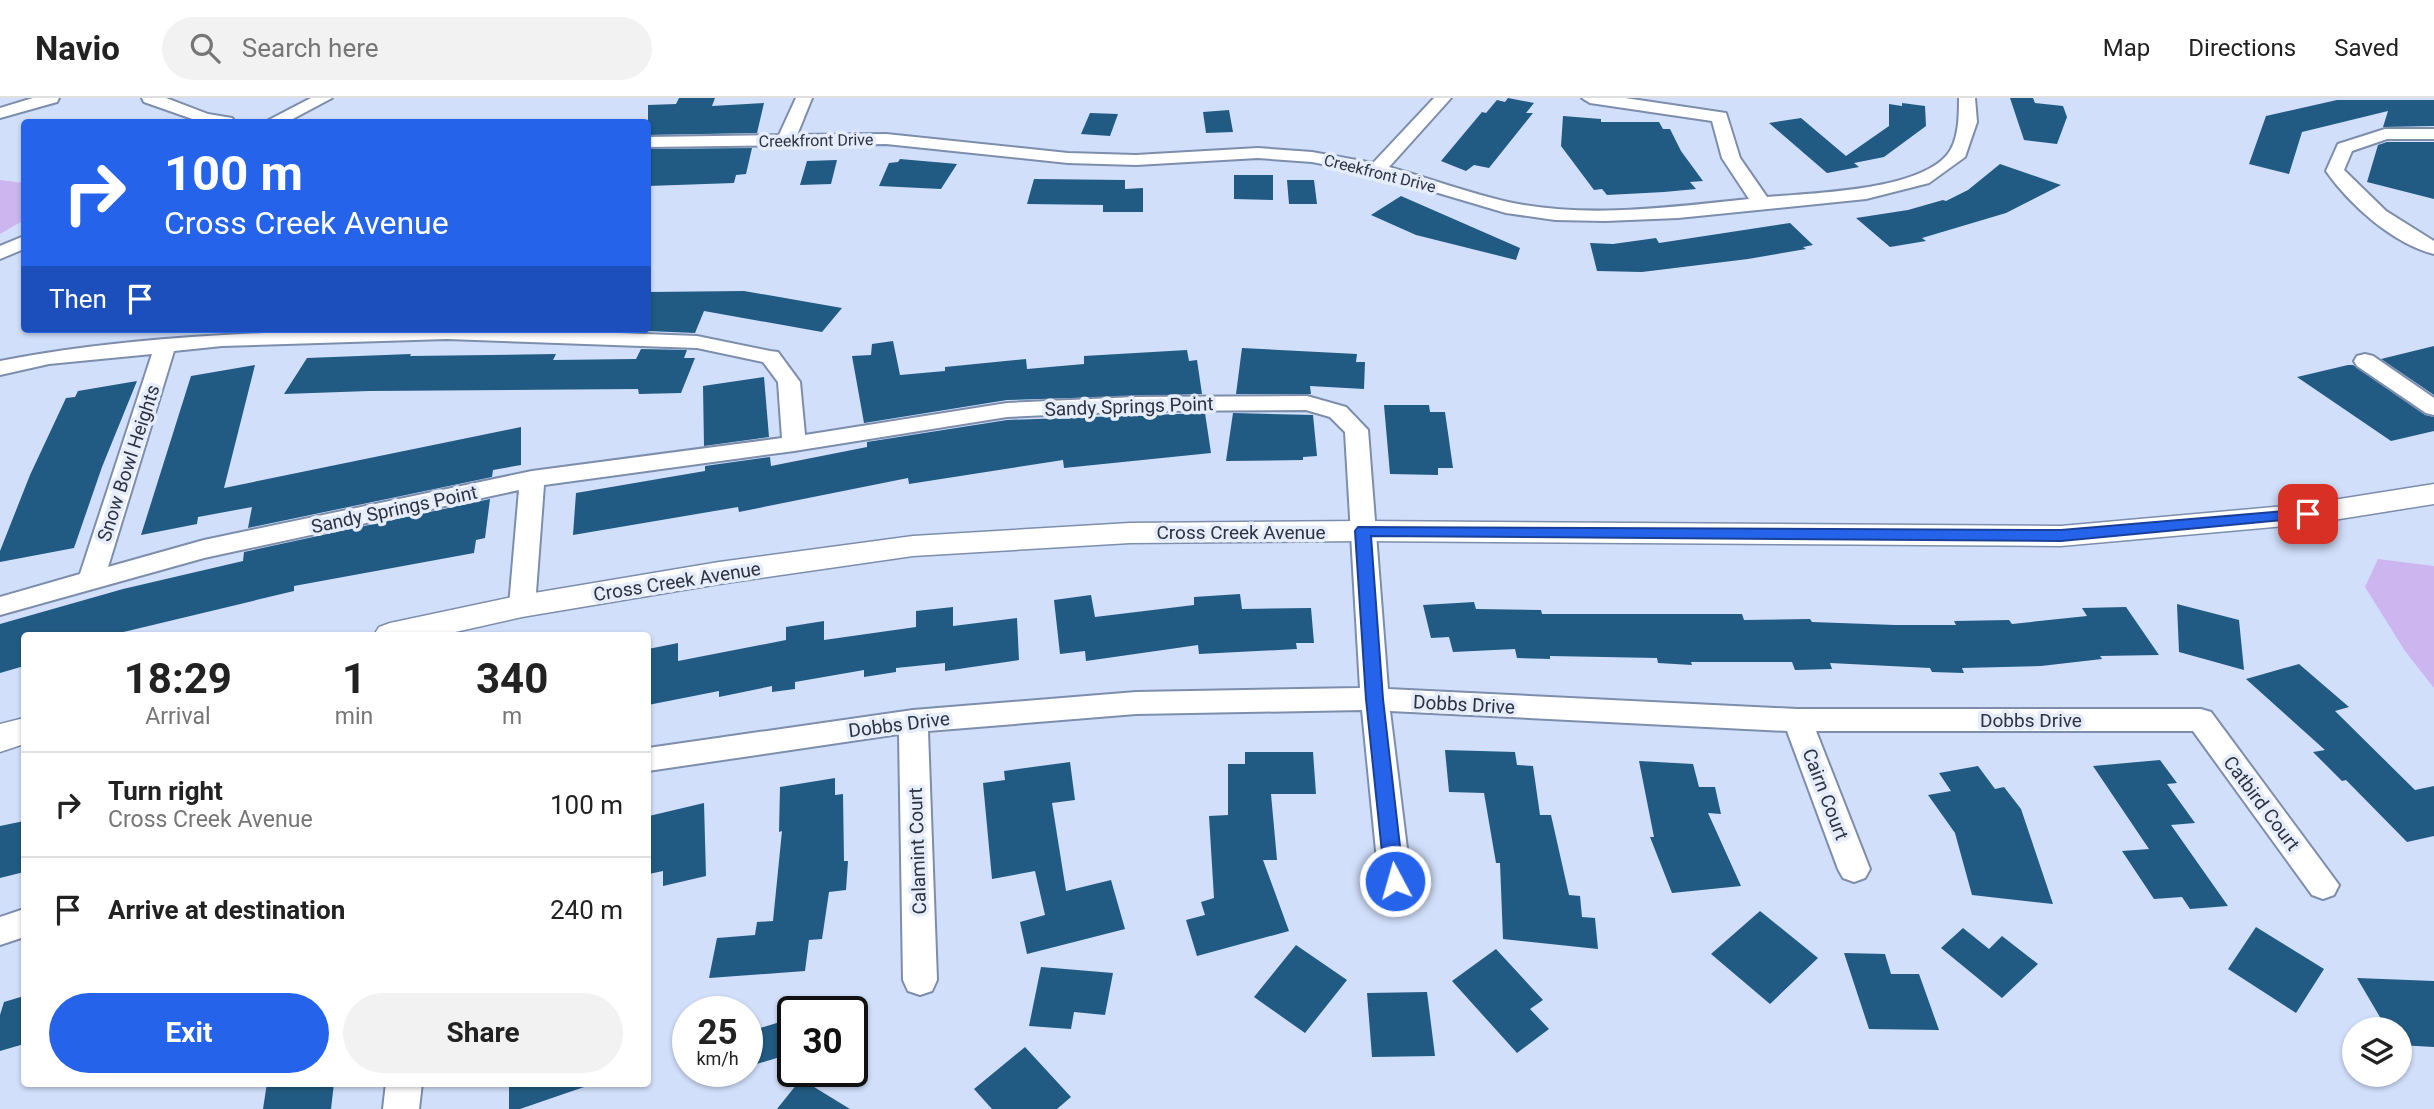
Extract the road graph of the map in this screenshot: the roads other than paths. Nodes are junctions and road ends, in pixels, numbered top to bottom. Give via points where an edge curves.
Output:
1 (51, 98) edge
2 (150, 98) edge
3 (324, 98) edge
4 (804, 98) edge
5 (1443, 98) edge
6 (1590, 98) edge
7 (1967, 98) edge
8 (0, 113) edge
9 (210, 119) edge
10 (280, 119) edge
11 (2434, 134) edge
12 (786, 140) junction
13 (651, 142) edge
14 (1377, 169) junction
15 (1762, 204) junction
16 (21, 243) edge
17 (2434, 248) edge
18 (0, 253) edge
19 (165, 346) junction
20 (2365, 361) dead end
21 (0, 368) edge
22 (2434, 408) edge
23 (794, 444) junction
24 (532, 479) junction
25 (2434, 494) edge
26 (1363, 531) junction
27 (91, 580) junction
28 (0, 606) edge
29 (522, 606) junction
30 (404, 632) edge
31 (1375, 699) junction
32 (1797, 720) junction
33 (2201, 720) joint
34 (913, 721) junction
35 (21, 732) edge
36 (0, 738) edge
37 (651, 759) edge
38 (1854, 869) dead end
39 (1395, 881) dead end
40 (2323, 885) dead end
41 (21, 924) edge
42 (0, 932) edge
43 (920, 980) dead end
44 (404, 1087) edge
45 (401, 1109) edge

1 - 8 street
2 - 9 street
3 - 10 street
4 - 12 street
5 - 14 street
6 - 15 street via 1720,117 1731,158
7 - 15 street, Creekfront Drive via 1968,122 1956,157 1923,178 1866,193
11 - 17 street via 2385,134 2344,148 2335,171 2366,207
12 - 13 street, Creekfront Drive
12 - 14 street, Creekfront Drive via 886,139 1068,158 1136,160 1258,153
14 - 15 street, Creekfront Drive via 1506,207 1555,214 1678,212
16 - 18 street
19 - 21 street
19 - 23 street via 447,333 697,342 770,357 789,382
19 - 27 street, Snow Bowl Heights
20 - 22 street
23 - 24 street, Sandy Springs Point
23 - 26 street, Sandy Springs Point via 1007,410 1307,403 1338,412 1356,430
24 - 27 street, Sandy Springs Point via 204,549
24 - 29 street
25 - 26 street, Cross Creek Avenue via 2308,514 2061,536
26 - 29 street, Cross Creek Avenue via 1130,533 913,546
26 - 31 street, Sandy Springs Point
27 - 28 street, Sandy Springs Point
29 - 30 street, Cross Creek Avenue
31 - 32 street, Dobbs Drive
31 - 34 street, Dobbs Drive via 1136,704
31 - 39 street, Sandy Springs Point
32 - 33 street, Dobbs Drive
32 - 38 street, Cairn Court
33 - 40 street, Catbird Court
34 - 37 street, Dobbs Drive
34 - 43 street, Calamint Court
35 - 36 street
41 - 42 street
44 - 45 street

